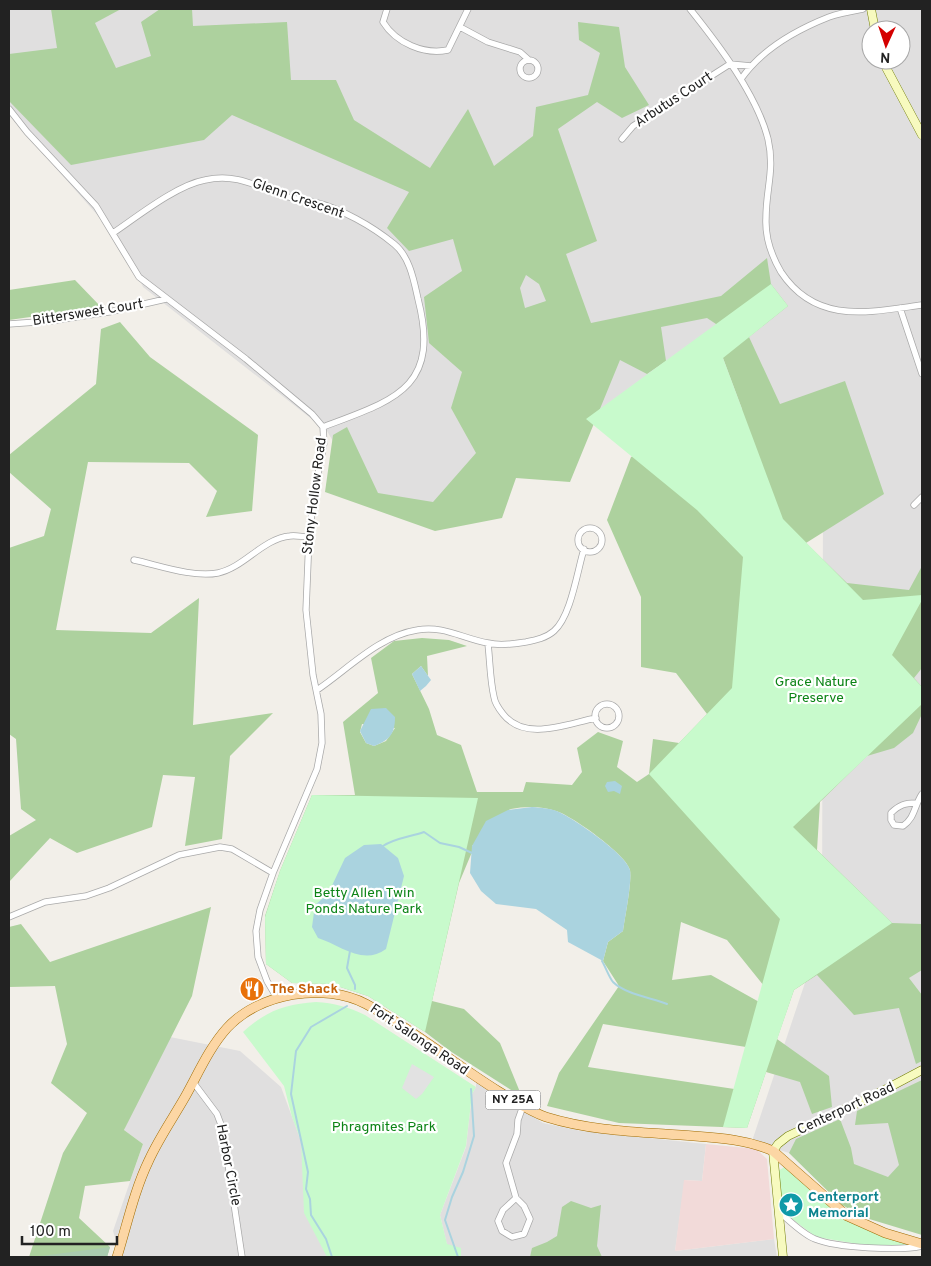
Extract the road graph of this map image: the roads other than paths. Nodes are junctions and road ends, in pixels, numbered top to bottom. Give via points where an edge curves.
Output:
1 (387, 9) edge
2 (468, 9) edge
3 (690, 9) edge
4 (863, 9) edge
5 (460, 27) junction
6 (529, 60) dead end
7 (730, 64) junction
8 (751, 66) junction
9 (887, 70) edge
10 (741, 79) junction
11 (9, 109) edge
12 (922, 134) edge
13 (622, 139) dead end
14 (113, 233) junction
15 (166, 299) junction
16 (922, 306) edge
17 (900, 308) junction
18 (9, 324) edge
19 (922, 374) edge
20 (323, 427) junction
21 (922, 497) edge
22 (914, 505) dead end
23 (310, 537) junction
24 (584, 550) junction
25 (134, 560) dead end
26 (488, 644) junction
27 (317, 690) junction
28 (596, 718) junction
29 (922, 794) edge
30 (916, 803) junction
31 (272, 873) junction
32 (9, 917) edge
33 (277, 998) junction
34 (922, 1070) edge
35 (193, 1082) junction
36 (523, 1106) junction
37 (773, 1151) junction
38 (516, 1198) junction
39 (778, 1211) junction
40 (922, 1245) edge
41 (117, 1257) edge
42 (242, 1257) edge
43 (783, 1257) edge

1 - 5 street via 383,22 388,30 406,43 428,50 448,50
2 - 5 street
3 - 7 street
4 - 8 street via 831,17 804,29 780,42
5 - 6 street via 494,44 520,52
7 - 8 street
7 - 10 street
7 - 13 street, Arbutus Court via 633,126
8 - 10 street
9 - 12 main road
10 - 17 street via 763,124 771,155 766,219 768,243 790,286 812,302 844,312
11 - 14 street, Stony Hollow Road via 96,206
14 - 15 street, Stony Hollow Road via 140,277
14 - 20 street, Glenn Crescent via 186,185 226,178 244,180 287,197 334,208 396,246 410,268 420,306 424,340 415,376 401,393
15 - 18 street, Bittersweet Court via 109,312
15 - 20 street, Stony Hollow Road via 246,359
16 - 17 street
17 - 19 street
20 - 23 street, Stony Hollow Road via 324,443
21 - 22 street
23 - 25 street via 290,536 273,541 244,561 218,573 193,573
23 - 27 street, Stony Hollow Road via 306,610 308,644
24 - 24 street via 595,550 601,545 598,531 591,528 581,532 578,542
24 - 26 street via 567,612 553,632 520,643
26 - 27 street via 447,630 417,630 387,641
26 - 28 street via 494,698 512,724 536,730
27 - 31 street, Stony Hollow Road via 322,743 317,768
28 - 28 street via 600,724 610,727 618,720 619,712 611,704 603,705 597,710
29 - 30 street
30 - 30 street via 896,808 891,813 894,825 904,826 910,821
31 - 32 street via 232,849 220,847 179,855 109,888 86,896 45,902
31 - 33 street, Stony Hollow Road via 256,931 258,957
33 - 35 main road, Fort Salonga Road / NY 25A via 246,1012 227,1028
33 - 36 main road, Fort Salonga Road / NY 25A via 314,992 363,1003
34 - 37 main road, Centerport Road via 788,1136
35 - 41 main road, Fort Salonga Road / NY 25A via 148,1160 126,1220
35 - 42 street, Harbor Circle via 217,1114 223,1130
36 - 37 main road, Fort Salonga Road / NY 25A via 546,1117 606,1130 729,1139
36 - 38 street via 506,1163
37 - 39 main road
37 - 40 main road, NY 25A via 846,1216
38 - 38 street via 530,1219 524,1234 512,1237 502,1230 498,1221 503,1210
39 - 40 street via 814,1238 826,1242 869,1248
39 - 43 main road

